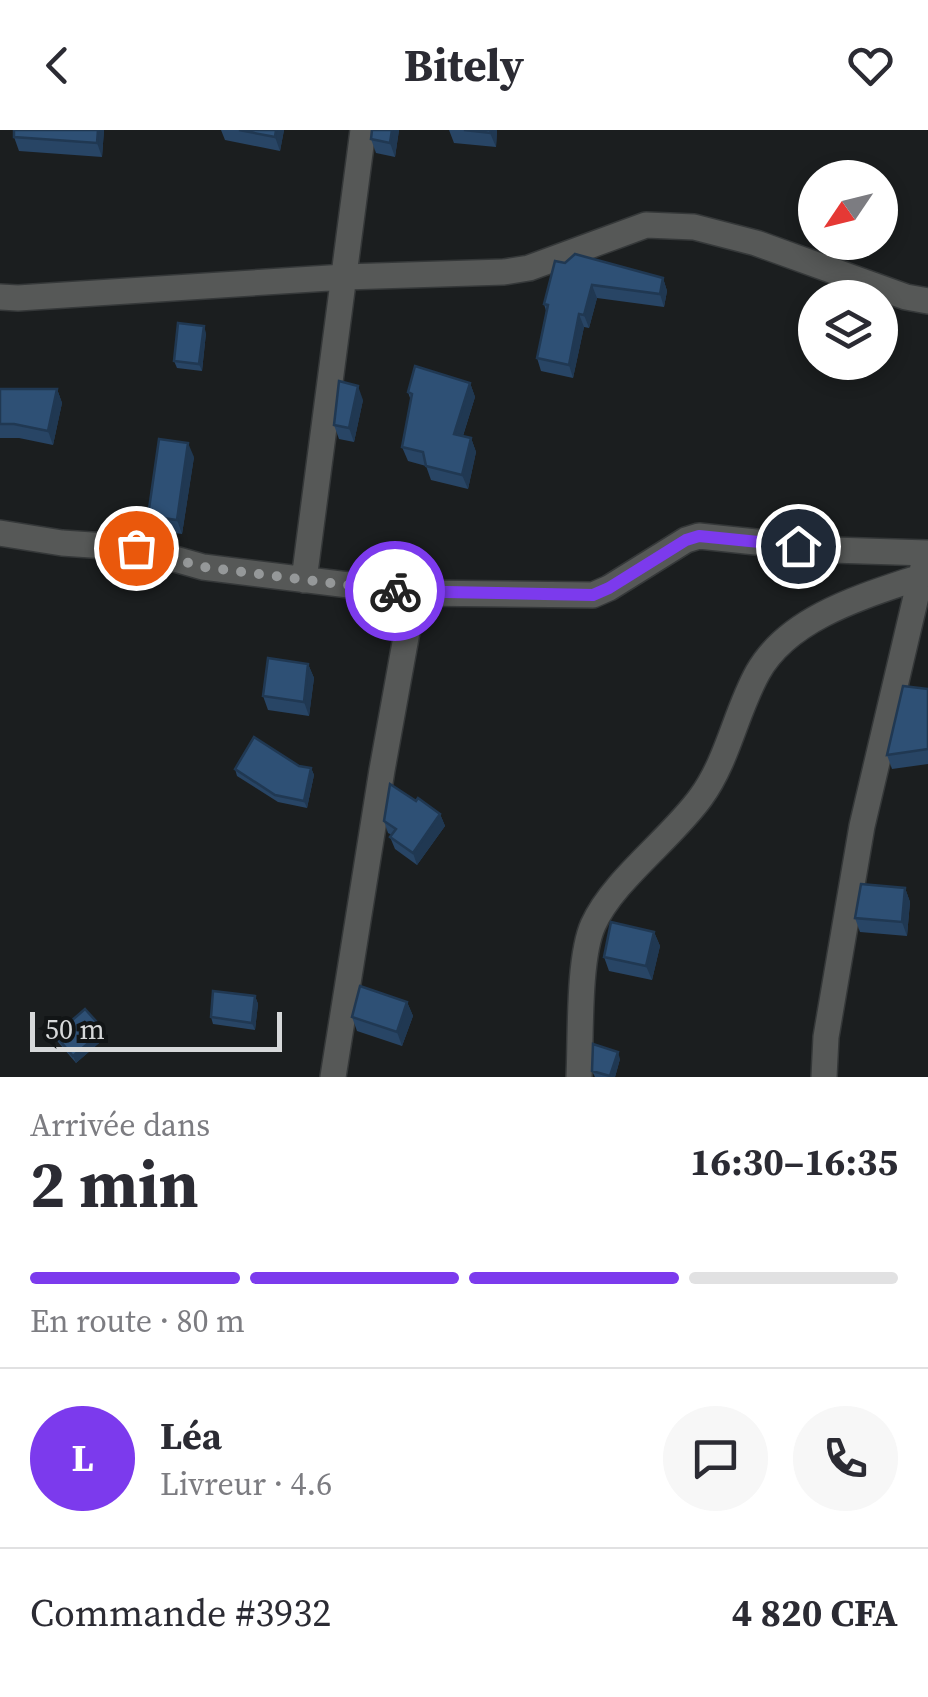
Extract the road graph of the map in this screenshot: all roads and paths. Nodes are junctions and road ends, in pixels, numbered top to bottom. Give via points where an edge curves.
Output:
1 (363, 130) edge
2 (344, 277) junction
3 (0, 296) edge
4 (928, 301) edge
5 (0, 533) edge
6 (925, 561) edge
7 (304, 580) junction
8 (414, 593) junction
9 (333, 1077) edge
10 (579, 1077) edge
11 (824, 1077) edge

1 - 2 street
2 - 3 street
2 - 4 street via 517,270 646,225 694,227 756,243
2 - 7 street
5 - 7 street via 136,548 203,567
6 - 8 street via 699,536 593,595
6 - 10 street via 810,623 779,644 759,671 703,794 592,927
6 - 11 street via 862,826
7 - 8 street
8 - 9 street

